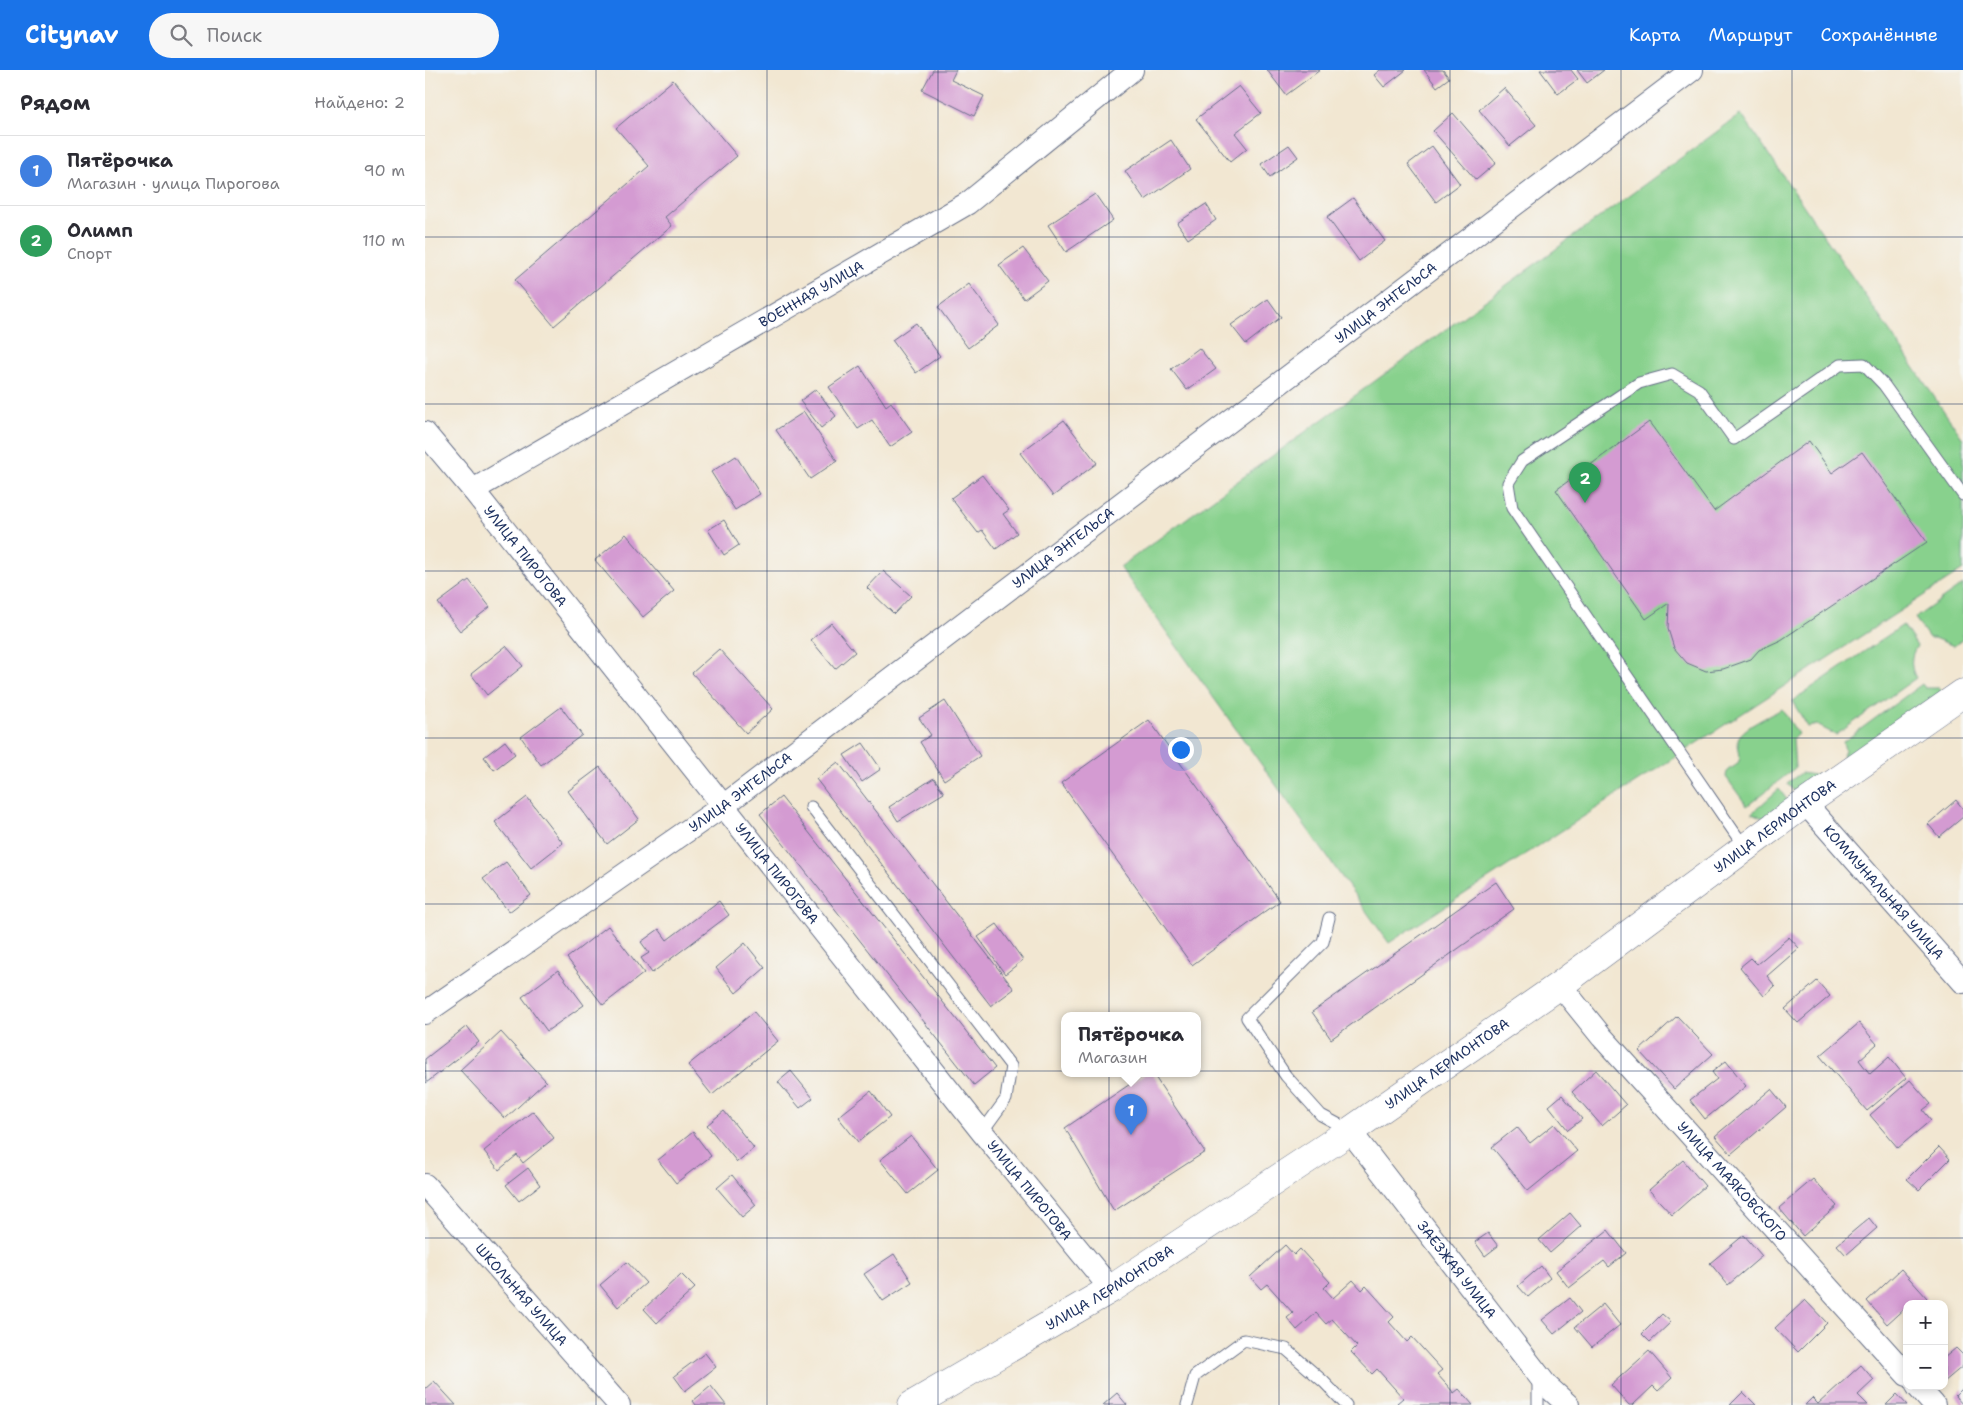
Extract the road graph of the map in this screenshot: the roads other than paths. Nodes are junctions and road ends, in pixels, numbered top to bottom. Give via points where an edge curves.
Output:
1 (1132, 70) edge
2 (1692, 70) edge
3 (425, 433) edge
4 (473, 490) junction
5 (1963, 495) edge
6 (1963, 693) edge
7 (1805, 803) junction
8 (723, 806) junction
9 (811, 806) dead end
10 (1745, 848) junction
11 (1329, 918) dead end
12 (1963, 982) edge
13 (1560, 985) junction
14 (425, 1013) edge
15 (1350, 1131) junction
16 (982, 1132) junction
17 (425, 1185) edge
18 (1111, 1289) junction
19 (1903, 1371) edge
20 (1538, 1375) junction
21 (1921, 1390) edge
22 (919, 1403) edge
23 (619, 1405) edge
24 (1187, 1405) edge
25 (1345, 1405) edge
26 (1538, 1405) edge
27 (1568, 1405) edge
28 (1934, 1405) edge

1 - 4 street, ВОЕННАЯ УЛИЦА via 968,203
2 - 8 street, УЛИЦА ЭНГЕЛЬСА
3 - 4 street, УЛИЦА ПИРОГОВА
4 - 8 street, УЛИЦА ПИРОГОВА
5 - 10 lane via 1884,385 1863,364 1840,365 1734,439 1699,390 1672,374 1639,382 1522,461 1508,483 1512,508
6 - 7 street, УЛИЦА ЛЕРМОНТОВА
7 - 10 street, УЛИЦА ЛЕРМОНТОВА
7 - 12 street, КОММУНАЛЬНАЯ УЛИЦА
8 - 14 street, УЛИЦА ЭНГЕЛЬСА
8 - 16 street, УЛИЦА ПИРОГОВА
9 - 16 lane via 1011,1066 1006,1099
10 - 13 street, УЛИЦА ЛЕРМОНТОВА
11 - 15 lane via 1323,942 1247,1018 1286,1076 1321,1114
13 - 15 street, УЛИЦА ЛЕРМОНТОВА
13 - 19 street, УЛИЦА МАЯКОВСКОГО via 1602,1037
15 - 18 street, УЛИЦА ЛЕРМОНТОВА
15 - 20 street, ЗАЕЗЖАЯ УЛИЦА
16 - 18 street, УЛИЦА ПИРОГОВА
17 - 23 street, ШКОЛЬНАЯ УЛИЦА
18 - 22 street, УЛИЦА ЛЕРМОНТОВА
20 - 26 lane
20 - 27 street, ЗАЕЗЖАЯ УЛИЦА
21 - 28 street
24 - 25 lane via 1195,1376 1244,1340 1286,1349

